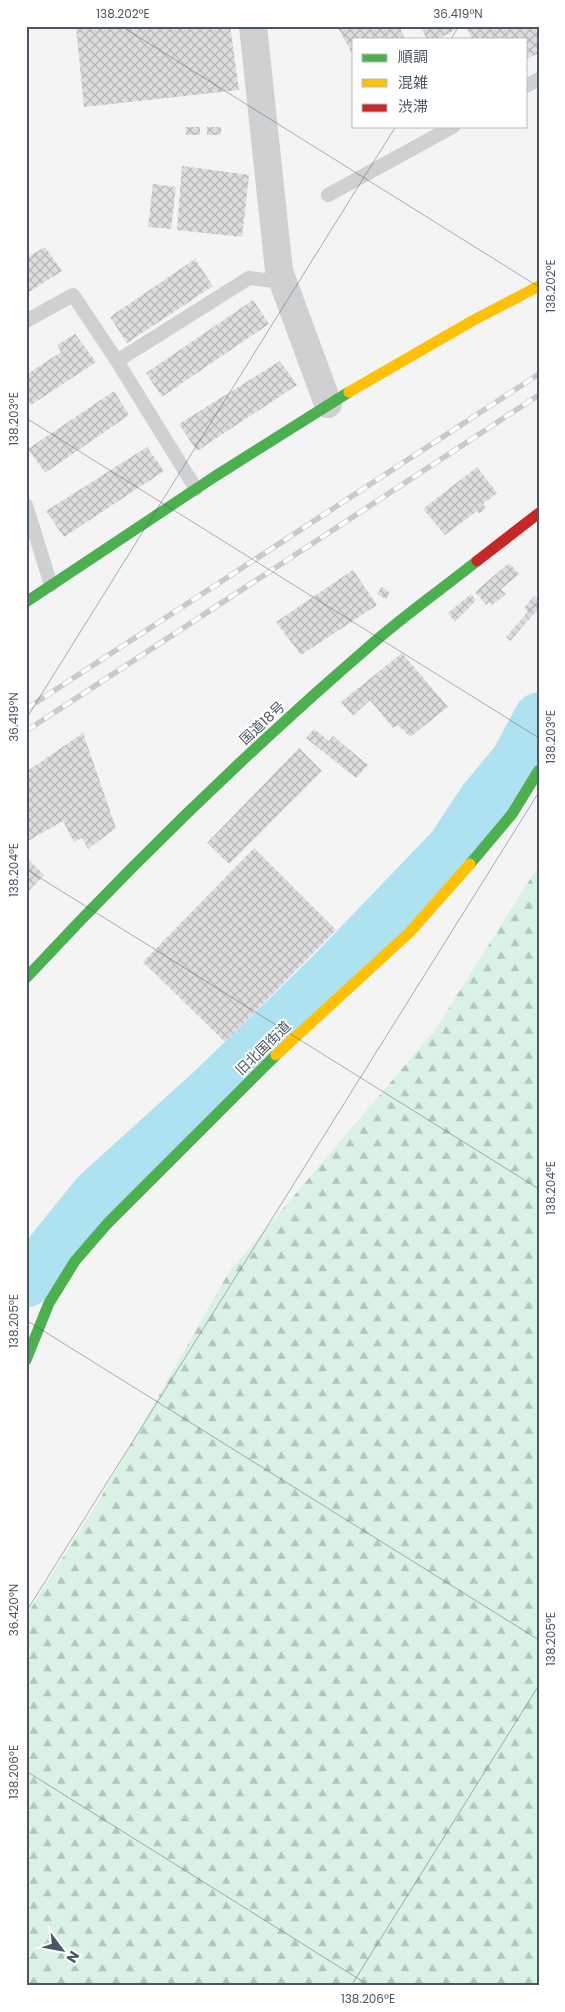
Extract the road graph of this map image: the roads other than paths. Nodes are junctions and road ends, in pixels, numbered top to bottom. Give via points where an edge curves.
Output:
1 (253, 26) edge
2 (450, 128) edge
3 (328, 195) dead end
4 (283, 282) junction
5 (539, 286) edge
6 (26, 321) edge
7 (117, 361) junction
8 (328, 404) junction
9 (196, 488) junction
10 (26, 505) edge
11 (539, 513) edge
12 (51, 585) junction
13 (26, 602) edge
14 (539, 770) edge
15 (26, 978) edge
16 (26, 1360) edge

1 - 4 street via 279,271
2 - 3 lane
4 - 7 lane via 249,278
4 - 8 street
5 - 8 main road via 483,314
6 - 7 lane via 73,295
7 - 9 lane
8 - 9 main road
9 - 12 main road
10 - 12 lane
11 - 15 main road, 国道18号 via 374,642 270,735 94,905
12 - 13 main road
14 - 16 main road, 旧北国街道 via 512,814 410,932 274,1057 107,1224 75,1261 49,1303

